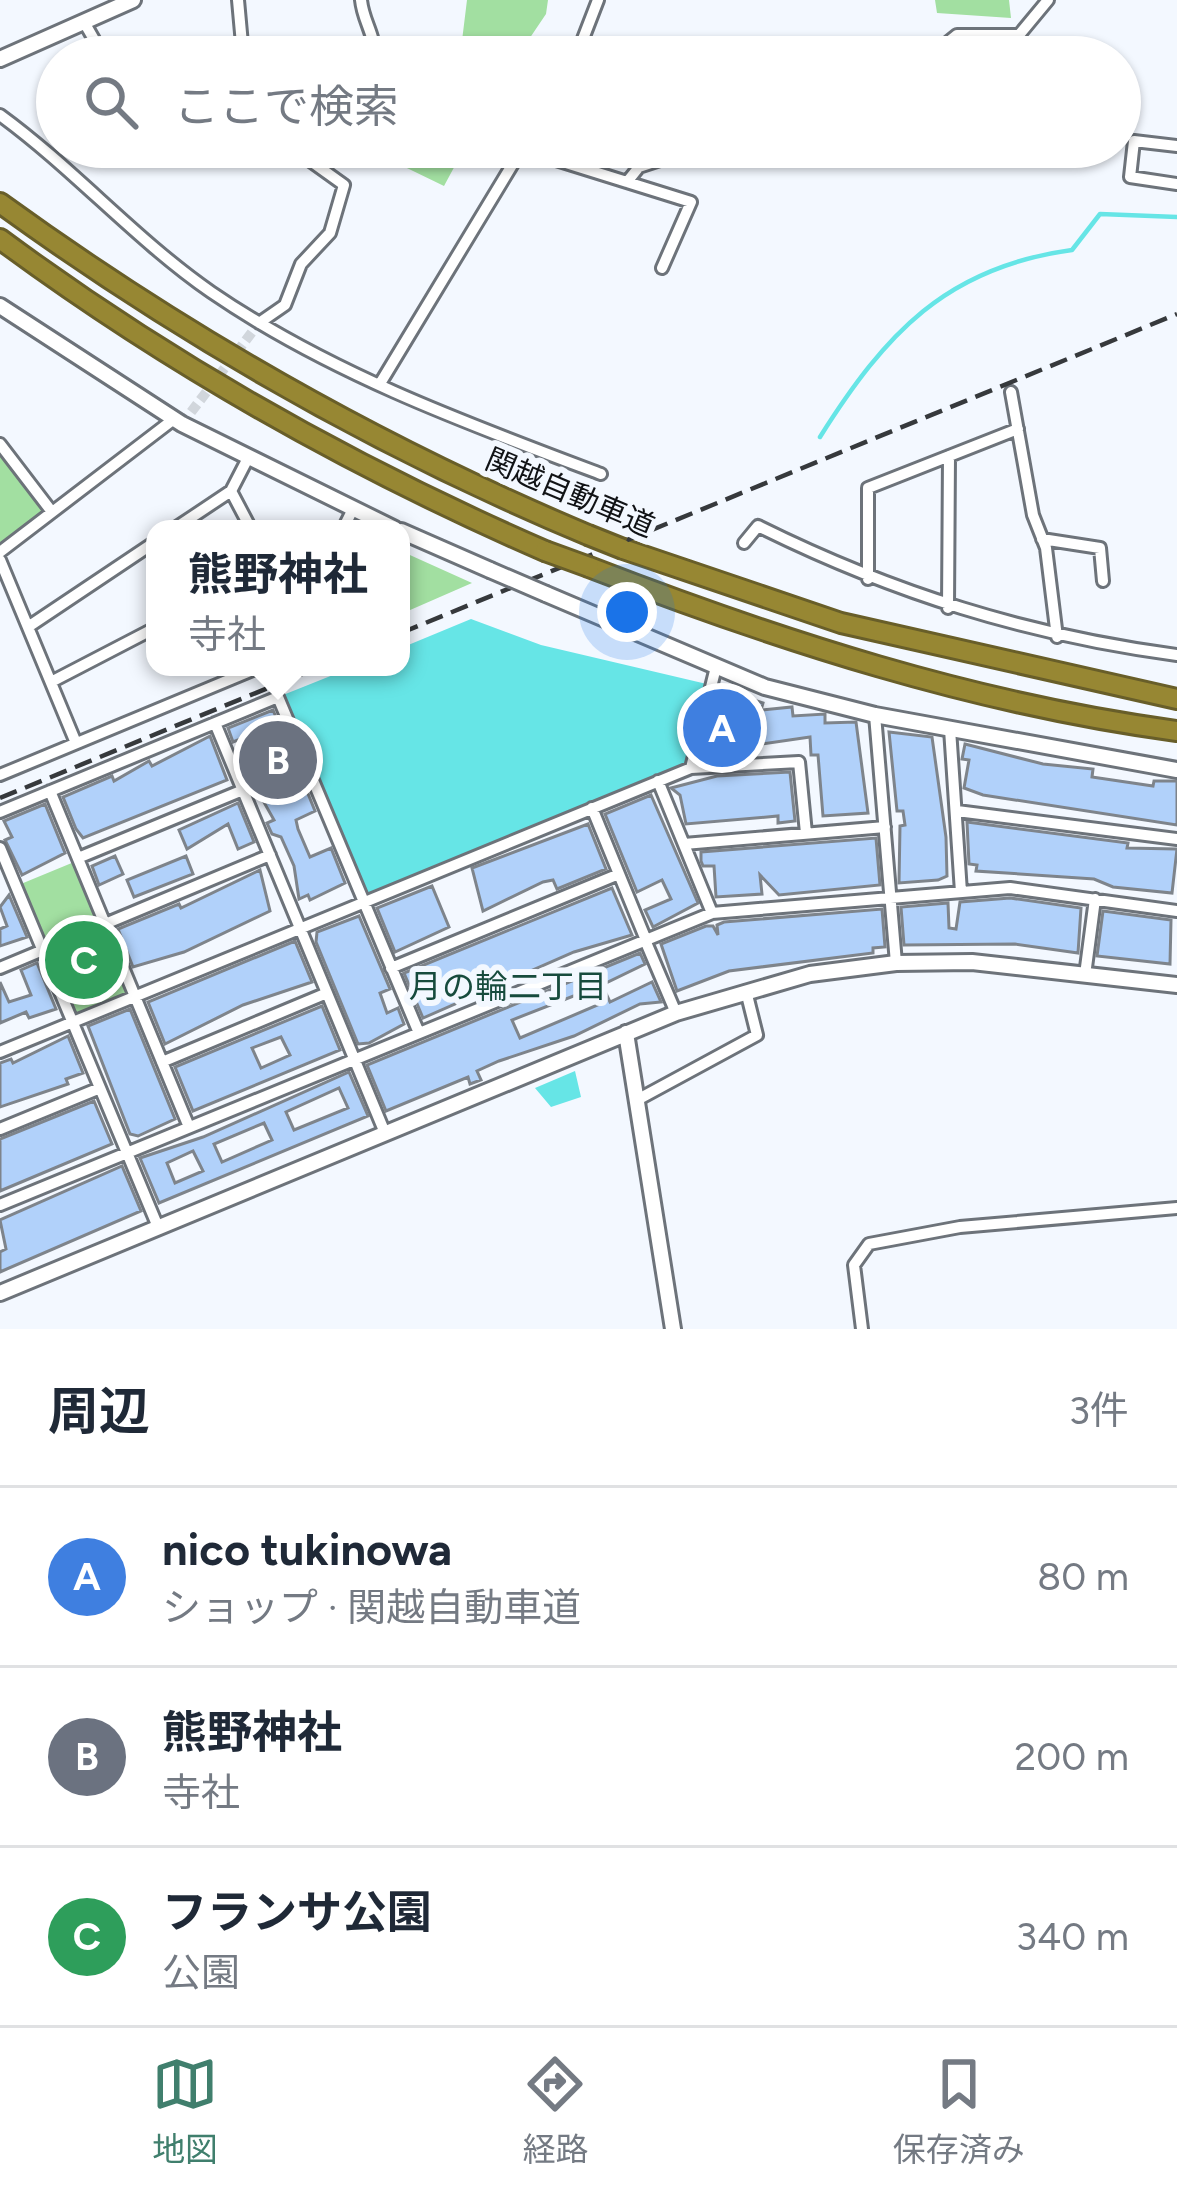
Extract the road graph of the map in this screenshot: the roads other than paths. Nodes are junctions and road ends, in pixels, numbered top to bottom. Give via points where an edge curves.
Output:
1 (133, 0) edge
2 (238, 0) edge
3 (361, 0) edge
4 (598, 0) edge
5 (1048, 0) edge
6 (84, 22) junction
7 (52, 36) edge
8 (92, 36) edge
9 (241, 36) edge
10 (374, 36) edge
11 (583, 36) edge
12 (956, 36) edge
13 (36, 43) edge
14 (0, 59) edge
15 (0, 115) edge
16 (36, 141) edge
17 (1141, 142) edge
18 (1177, 146) edge
19 (71, 168) edge
20 (320, 168) edge
21 (510, 168) edge
22 (584, 168) edge
23 (638, 168) edge
24 (1131, 168) edge
25 (627, 182) junction
26 (1177, 184) edge
27 (0, 203) edge
28 (0, 239) edge
29 (662, 268) dead end
30 (3, 313) edge
31 (259, 323) junction
32 (381, 382) junction
33 (1012, 392) dead end
34 (174, 419) junction
35 (1018, 429) junction
36 (0, 444) edge
37 (950, 456) junction
38 (247, 460) junction
39 (601, 474) dead end
40 (231, 491) junction
41 (352, 511) junction
42 (52, 512) junction
43 (188, 520) edge
44 (246, 520) edge
45 (348, 520) edge
46 (374, 520) edge
47 (410, 535) edge
48 (1042, 539) junction
49 (744, 543) dead end
50 (146, 548) edge
51 (0, 556) edge
52 (868, 579) junction
53 (1103, 581) dead end
54 (948, 608) junction
55 (28, 627) junction
56 (146, 633) edge
57 (1057, 637) junction
58 (1177, 655) edge
59 (716, 667) junction
60 (238, 676) edge
61 (51, 682) junction
62 (1177, 699) edge
63 (875, 715) junction
64 (215, 723) junction
65 (950, 729) junction
66 (1177, 731) edge
67 (76, 743) junction
68 (691, 767) junction
69 (1177, 770) edge
70 (0, 775) edge
71 (658, 781) junction
72 (243, 790) junction
73 (50, 791) junction
74 (592, 808) junction
75 (957, 811) junction
76 (0, 812) edge
77 (885, 827) junction
78 (806, 833) junction
79 (1177, 839) edge
80 (684, 844) junction
81 (0, 848) edge
82 (270, 855) junction
83 (78, 858) junction
84 (619, 874) junction
85 (15, 884) junction
86 (0, 891) edge
87 (961, 892) junction
88 (891, 898) junction
89 (1095, 899) junction
90 (364, 902) junction
91 (1177, 910) edge
92 (712, 913) junction
93 (105, 924) junction
94 (300, 928) junction
95 (645, 940) junction
96 (43, 950) junction
97 (896, 963) junction
98 (0, 968) edge
99 (392, 968) junction
100 (1085, 975) junction
101 (1177, 985) edge
102 (746, 991) junction
103 (327, 993) junction
104 (135, 997) junction
105 (676, 1013) junction
106 (73, 1022) junction
107 (418, 1033) junction
108 (626, 1033) junction
109 (0, 1052) edge
110 (354, 1060) junction
111 (162, 1062) junction
112 (100, 1088) junction
113 (637, 1100) junction
114 (189, 1127) junction
115 (0, 1130) edge
116 (385, 1133) junction
117 (127, 1153) junction
118 (0, 1205) edge
119 (1177, 1208) edge
120 (158, 1227) junction
121 (0, 1293) edge
122 (673, 1329) edge
123 (862, 1329) edge

1 - 6 street
2 - 9 street
3 - 10 street
4 - 11 street
5 - 12 street via 1019,35
6 - 7 street
6 - 8 street
13 - 14 street
15 - 16 street
17 - 18 street
19 - 31 street via 206,288
20 - 31 street via 344,185 330,232 301,264 285,305
21 - 32 street
22 - 25 street
23 - 25 street
24 - 26 street via 1130,177
25 - 29 street via 691,202
27 - 62 highway, 関越自動車道, bridge via 298,397 589,535 841,623
28 - 66 highway, 関越自動車道, bridge via 286,425 544,550 715,616 902,673
30 - 34 street
31 - 32 street
32 - 39 street via 448,418
33 - 35 street
34 - 38 street
34 - 42 street
35 - 37 street
35 - 48 street
36 - 42 street
37 - 52 street via 868,488
37 - 54 street
38 - 40 street
38 - 41 street
40 - 43 street
40 - 44 street
41 - 45 street
41 - 46 street
42 - 51 street
47 - 59 street, bridge
48 - 53 street via 1100,548
48 - 57 street
49 - 52 street via 758,526
50 - 55 street
51 - 55 street
52 - 54 street
54 - 57 street
55 - 61 street
56 - 61 street
57 - 58 street
59 - 63 street
59 - 68 street
60 - 67 street
61 - 67 street
63 - 65 street
63 - 77 street
64 - 72 street
64 - 73 street
64 - 90 street via 278,698
65 - 69 street
65 - 75 street
67 - 70 street
68 - 71 street
68 - 78 street via 799,762
71 - 74 street
71 - 80 street
72 - 82 street
72 - 83 street
73 - 76 street
73 - 83 street
74 - 84 street
74 - 90 street
75 - 79 street
75 - 87 street
77 - 78 street
77 - 88 street
78 - 80 street
80 - 92 street
81 - 85 street
82 - 93 street
82 - 94 street
83 - 93 street
84 - 95 street
84 - 99 street
85 - 86 street
85 - 96 street
87 - 88 street
87 - 89 street via 1010,888
88 - 92 street
88 - 97 street
89 - 91 street
89 - 100 street
90 - 94 street
90 - 99 street
92 - 95 street
93 - 104 street
94 - 103 street
94 - 104 street
95 - 105 street
95 - 107 street
96 - 98 street
96 - 106 street
97 - 100 street
97 - 102 street
99 - 107 street
100 - 101 street
102 - 105 street
102 - 113 street via 757,1035
103 - 110 street
103 - 111 street
104 - 106 street
104 - 111 street
105 - 108 street
106 - 109 street
106 - 112 street
107 - 110 street
108 - 113 street
108 - 116 street
110 - 114 street
110 - 116 street
111 - 114 street
112 - 115 street
112 - 117 street
113 - 122 street
114 - 117 street
116 - 120 street
117 - 118 street
117 - 120 street
119 - 123 street via 960,1227 869,1244 854,1265
120 - 121 street

